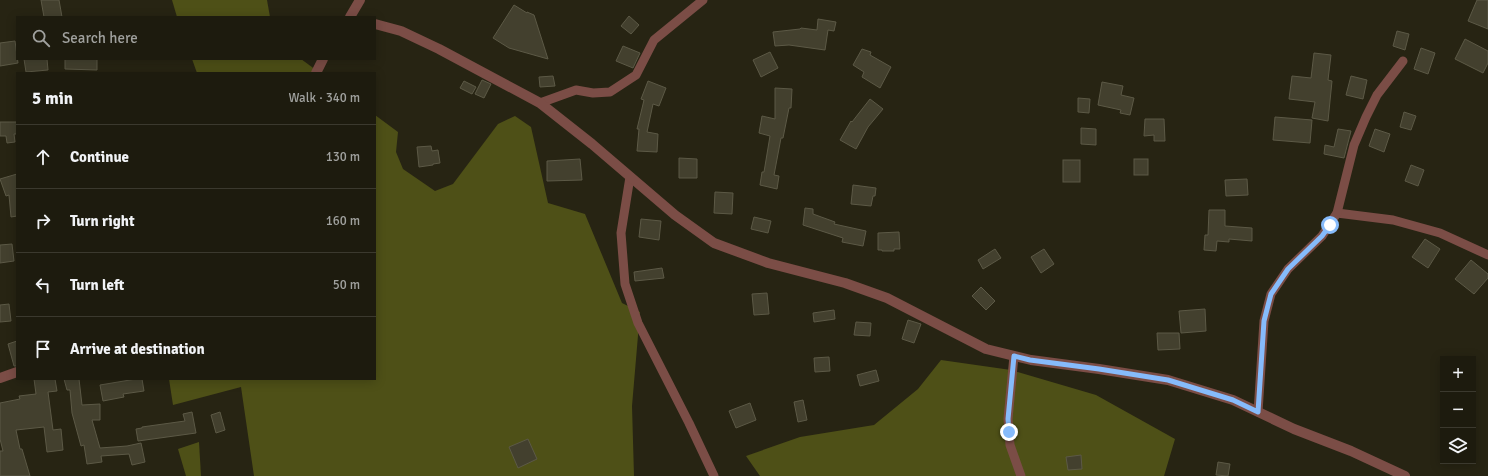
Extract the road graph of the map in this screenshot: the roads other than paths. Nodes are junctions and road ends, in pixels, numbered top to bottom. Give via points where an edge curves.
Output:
1 (360, 0) edge
2 (704, 0) edge
3 (352, 16) edge
4 (376, 24) edge
5 (322, 60) edge
6 (1403, 61) dead end
7 (316, 72) edge
8 (540, 103) junction
9 (630, 177) junction
10 (1337, 213) junction
11 (1488, 255) edge
12 (1014, 356) junction
13 (16, 372) edge
14 (0, 378) edge
15 (1258, 412) junction
16 (714, 476) edge
17 (1021, 476) edge
18 (1405, 476) edge

1 - 3 street
2 - 8 street via 654,40 636,75 610,92 592,93 576,90
4 - 8 street via 401,31 439,49
5 - 7 street
6 - 10 street via 1377,95 1366,117 1354,145
8 - 9 street
9 - 12 street via 714,243 768,264 845,283 887,298 986,349
9 - 16 street via 621,233 625,284 638,323
10 - 11 street via 1393,220 1440,233
10 - 15 street via 1322,236 1288,269 1271,294 1264,321
12 - 15 street via 1168,380 1233,400
12 - 17 street via 1008,419 1010,445
13 - 14 street
15 - 18 street

